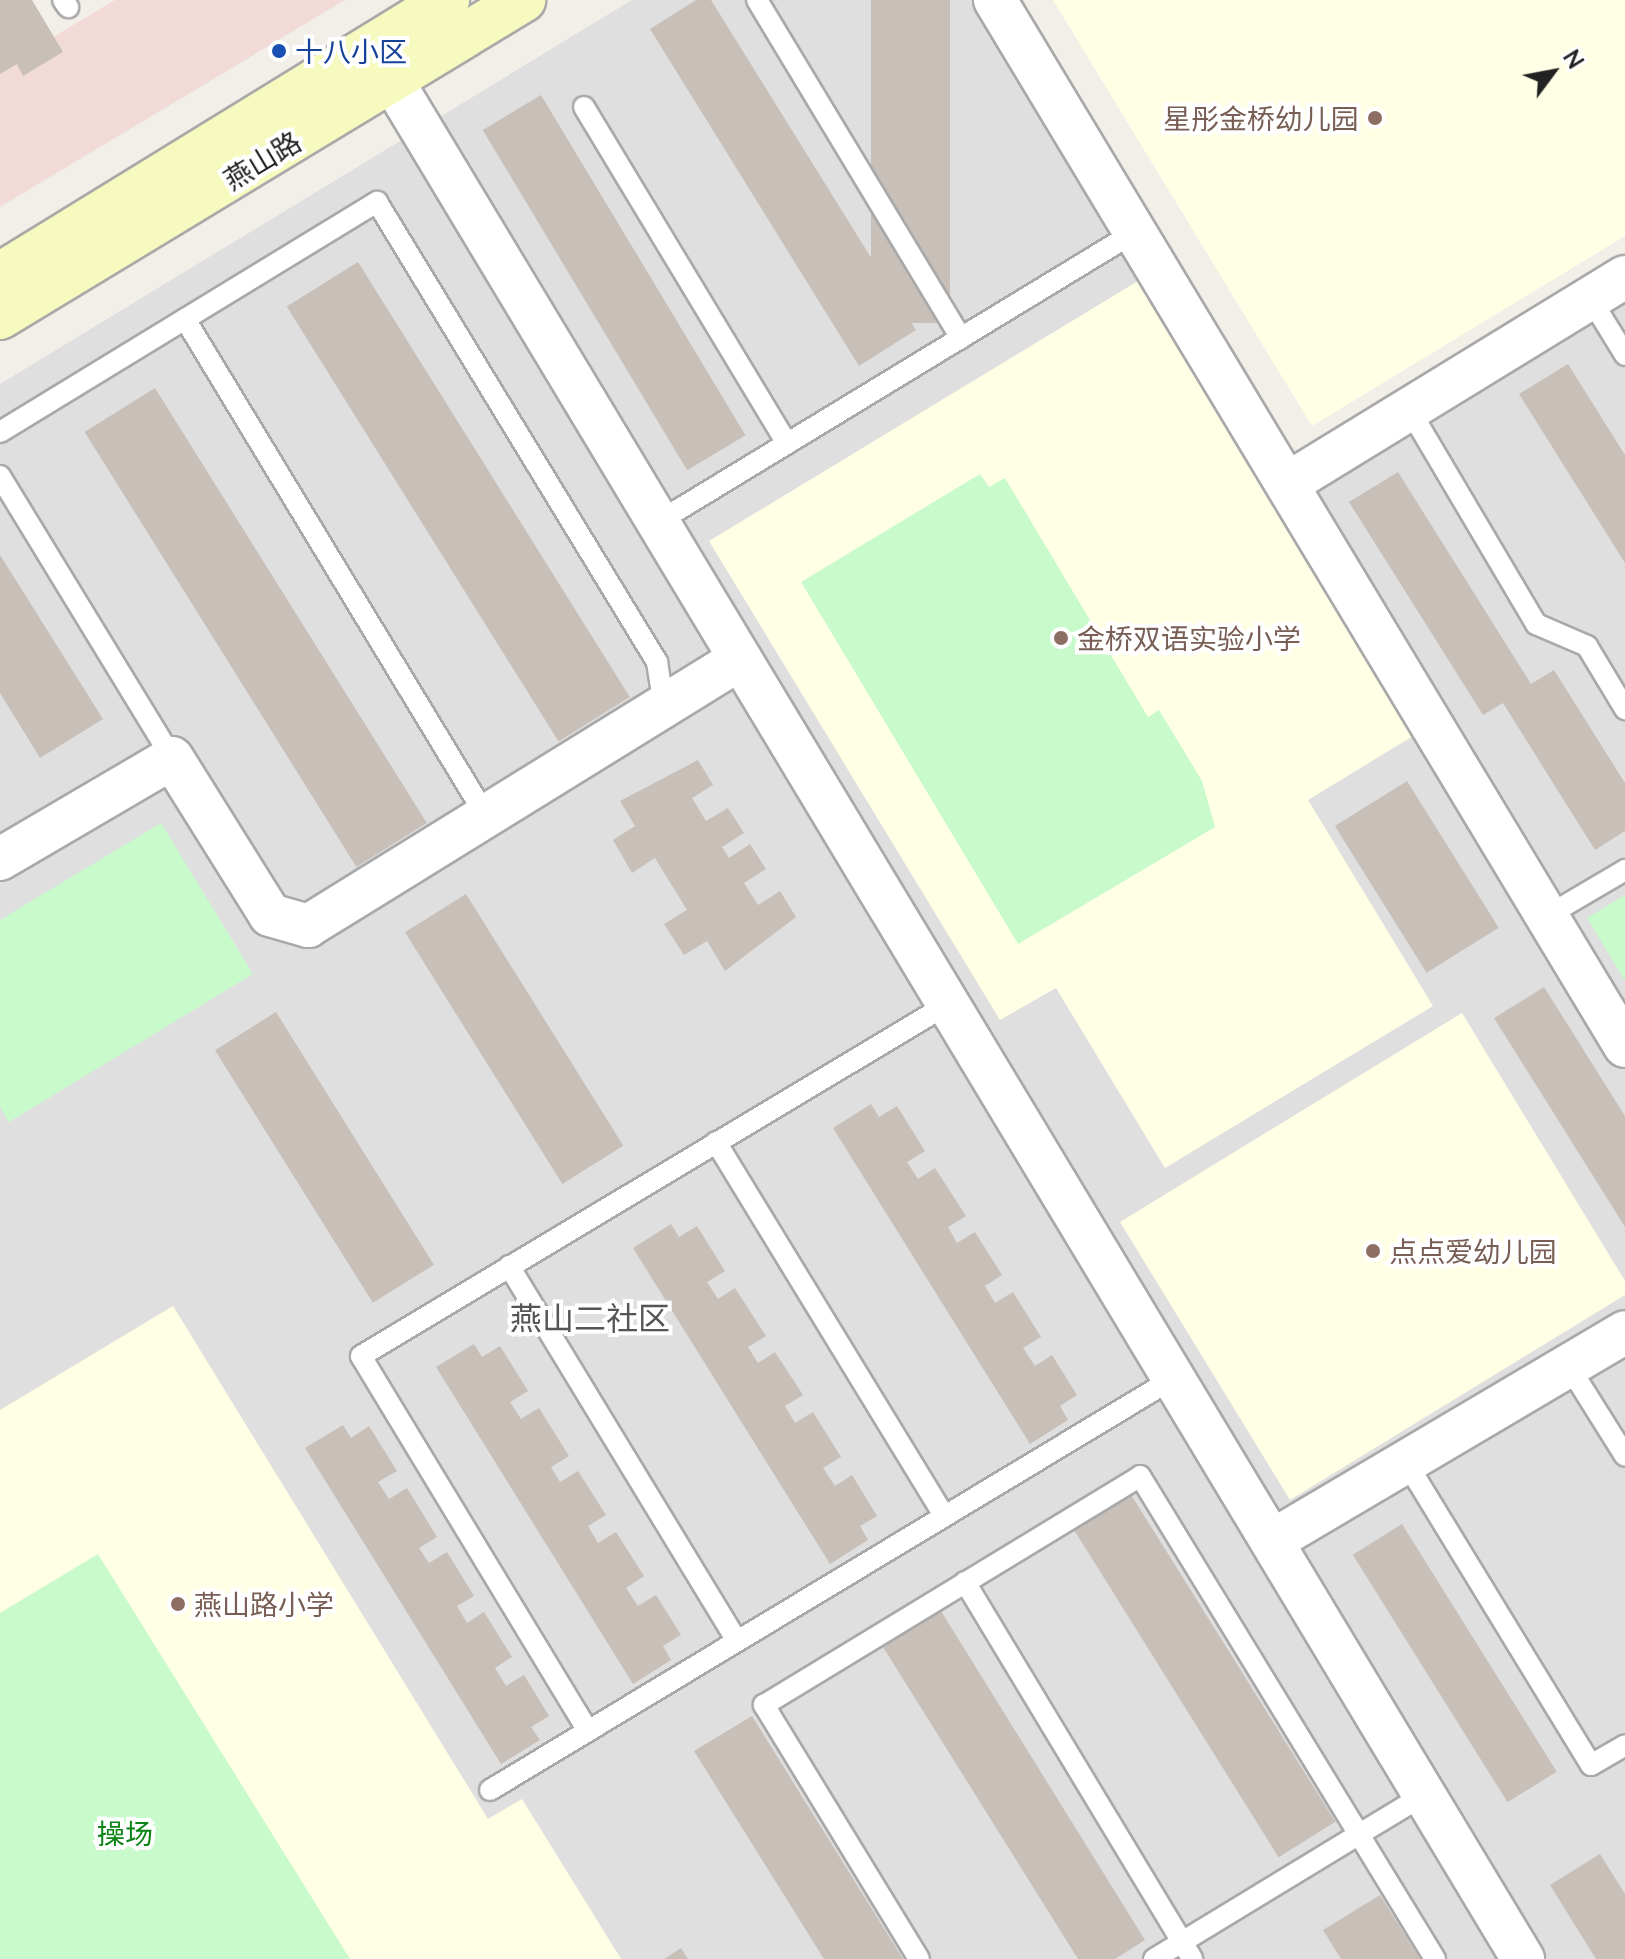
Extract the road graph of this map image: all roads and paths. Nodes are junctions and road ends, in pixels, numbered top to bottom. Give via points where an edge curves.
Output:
1 (447, 0) edge
2 (523, 0) edge
3 (757, 0) edge
4 (995, 0) edge
5 (393, 82) junction
6 (584, 107) dead end
7 (1135, 232) junction
8 (0, 275) edge
9 (1625, 277) edge
10 (1590, 298) junction
11 (0, 317) edge
12 (185, 319) junction
13 (961, 338) junction
14 (1625, 355) edge
15 (1409, 409) junction
16 (0, 432) edge
17 (787, 443) junction
18 (0, 476) edge
19 (1287, 484) junction
20 (658, 522) junction
21 (740, 659) junction
22 (664, 706) junction
23 (1625, 709) edge
24 (172, 758) junction
25 (486, 816) junction
26 (0, 859) edge
27 (1625, 870) edge
28 (1547, 916) junction
29 (948, 1004) junction
30 (1625, 1046) edge
31 (716, 1142) junction
32 (509, 1266) junction
33 (1625, 1332) edge
34 (1568, 1365) junction
35 (1174, 1378) junction
36 (1625, 1456) edge
37 (1406, 1462) junction
38 (944, 1516) junction
39 (1272, 1541) junction
40 (965, 1582) junction
41 (737, 1641) junction
42 (588, 1731) junction
43 (1625, 1745) edge
44 (490, 1790) dead end
45 (1424, 1795) junction
46 (1359, 1834) junction
47 (1187, 1950) edge
48 (919, 1959) edge
49 (1154, 1959) edge
50 (1435, 1959) edge
51 (1523, 1959) edge

1 - 8 main road, 燕山路
2 - 5 main road, 燕山路
3 - 13 lane
4 - 7 street
5 - 11 main road, 燕山路
5 - 20 street
6 - 17 lane
7 - 13 lane
7 - 19 street
9 - 10 street
10 - 14 lane
10 - 15 street
12 - 16 lane
12 - 22 lane via 377,202 657,662
12 - 25 lane
13 - 17 lane
15 - 19 street
15 - 23 lane via 1536,624 1587,646
17 - 20 lane
18 - 24 lane
19 - 28 street
20 - 21 street
21 - 22 street
21 - 29 street
22 - 25 street
24 - 25 street via 270,915 308,926
24 - 26 street
27 - 28 lane
28 - 30 street
29 - 31 lane
29 - 35 street
31 - 32 lane
31 - 38 lane
32 - 41 lane
32 - 42 lane via 361,1356
33 - 34 street
34 - 36 lane
34 - 37 street
35 - 38 lane
35 - 39 street
37 - 39 street
37 - 43 lane via 1591,1765
38 - 41 lane
39 - 45 street
40 - 46 lane via 1140,1476
40 - 47 lane
40 - 48 lane via 764,1705
41 - 42 lane
42 - 44 lane
45 - 46 lane
45 - 51 street
46 - 47 lane
46 - 50 lane
47 - 49 lane

